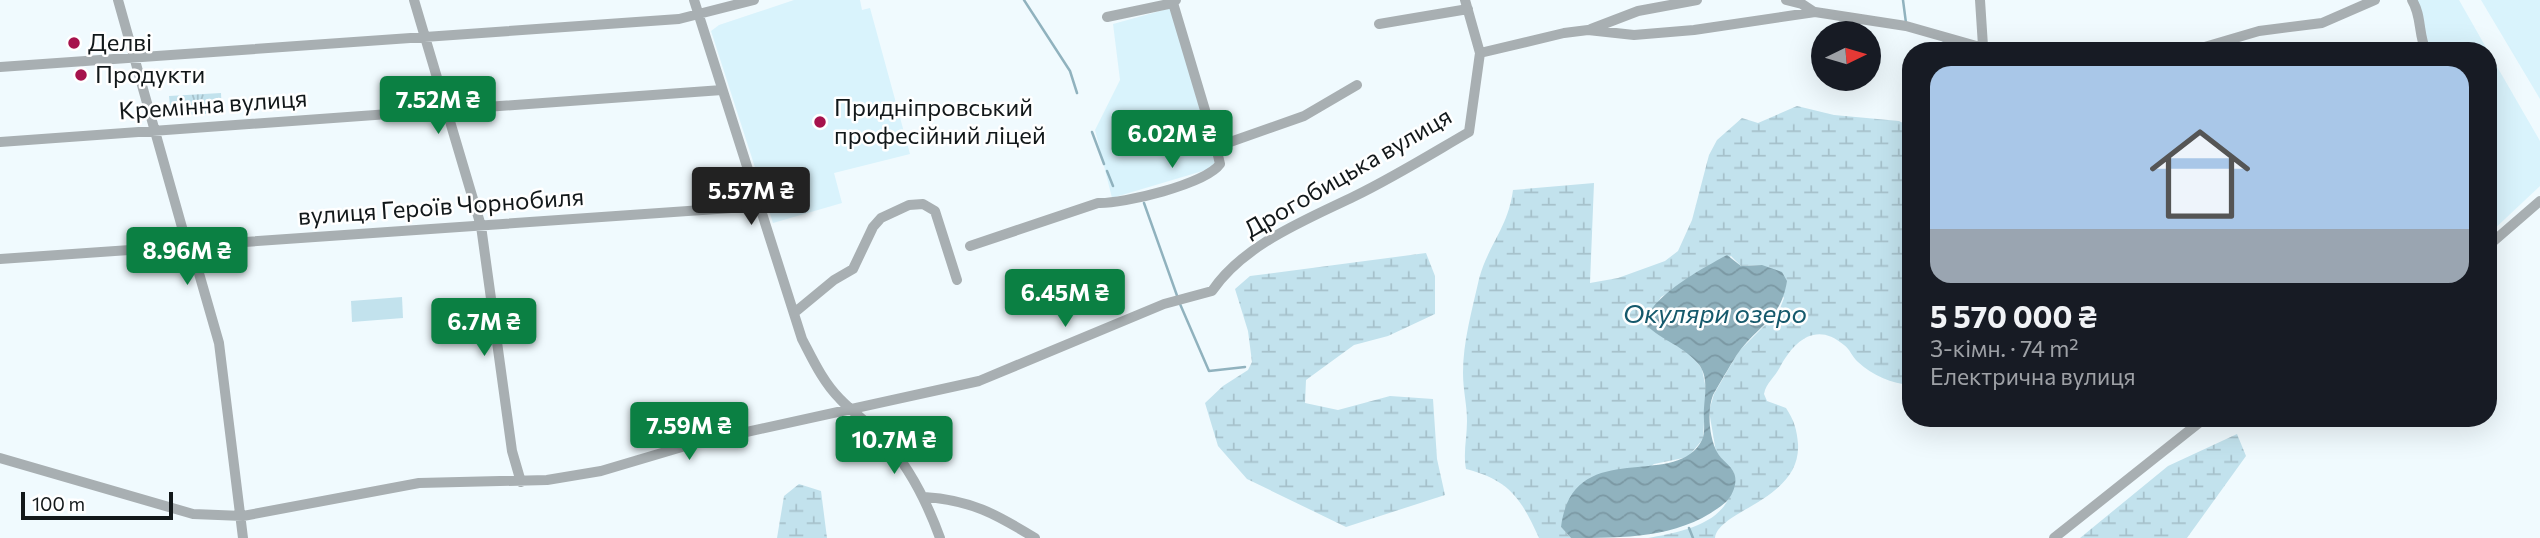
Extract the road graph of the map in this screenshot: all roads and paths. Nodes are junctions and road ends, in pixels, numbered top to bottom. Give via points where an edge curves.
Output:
1 (118, 0) edge
2 (414, 0) edge
3 (694, 0) edge
4 (754, 0) edge
5 (1698, 0) edge
6 (1786, 0) edge
7 (1980, 0) edge
8 (2375, 0) edge
9 (2412, 0) edge
10 (1175, 1) edge
11 (1466, 5) edge
12 (1815, 12) junction
13 (698, 15) junction
14 (1107, 17) dead end
15 (1378, 24) dead end
16 (1588, 30) junction
17 (426, 37) junction
18 (1968, 42) edge
19 (1983, 42) edge
20 (2222, 42) edge
21 (2423, 42) edge
22 (1480, 53) junction
23 (136, 58) junction
24 (0, 67) edge
25 (1357, 85) dead end
26 (722, 90) junction
27 (446, 109) junction
28 (156, 129) junction
29 (0, 142) edge
30 (1216, 147) junction
31 (2540, 201) edge
32 (760, 206) junction
33 (481, 226) junction
34 (2497, 238) edge
35 (187, 245) junction
36 (970, 246) dead end
37 (0, 259) edge
38 (957, 280) dead end
39 (794, 313) junction
40 (852, 410) junction
41 (2194, 427) edge
42 (0, 458) edge
43 (522, 482) junction
44 (924, 497) junction
45 (243, 516) junction
46 (243, 538) edge
47 (940, 538) edge
48 (1035, 538) edge
49 (2054, 538) edge

1 - 23 street
2 - 17 street
3 - 13 street
4 - 13 street
5 - 16 street via 1638,11
6 - 12 street
7 - 19 street
8 - 20 street via 2330,21 2259,31
9 - 21 street
10 - 14 street
10 - 30 street
11 - 15 street
11 - 22 street
12 - 16 street via 1634,35
12 - 18 street via 1906,26
13 - 17 street
13 - 26 street
16 - 22 street
17 - 23 street
17 - 27 street
22 - 40 street, Дрогобицька вулиця via 1469,132 1293,226 1223,274 1212,291 1164,304 979,382
23 - 24 street
23 - 28 street
25 - 30 street via 1304,116
26 - 27 street, Кремінна вулиця
26 - 32 street
27 - 28 street, Кремінна вулиця
27 - 33 street
28 - 29 street, Кремінна вулиця
28 - 35 street
30 - 36 street via 1220,164 1205,176 1116,204 1098,203
31 - 34 street
32 - 33 street, вулиця Героїв Чорнобиля
32 - 39 street
33 - 35 street, вулиця Героїв Чорнобиля
33 - 43 street via 512,451
35 - 37 street, вулиця Героїв Чорнобиля
35 - 45 street via 219,343
38 - 39 street via 935,211 923,204 909,205 881,218 853,269
39 - 40 street via 817,368
40 - 43 street via 692,444 601,471
40 - 44 street via 886,441
41 - 49 street
42 - 45 street via 193,514
43 - 45 street via 419,483
44 - 47 street
44 - 48 street via 965,501
45 - 46 street

